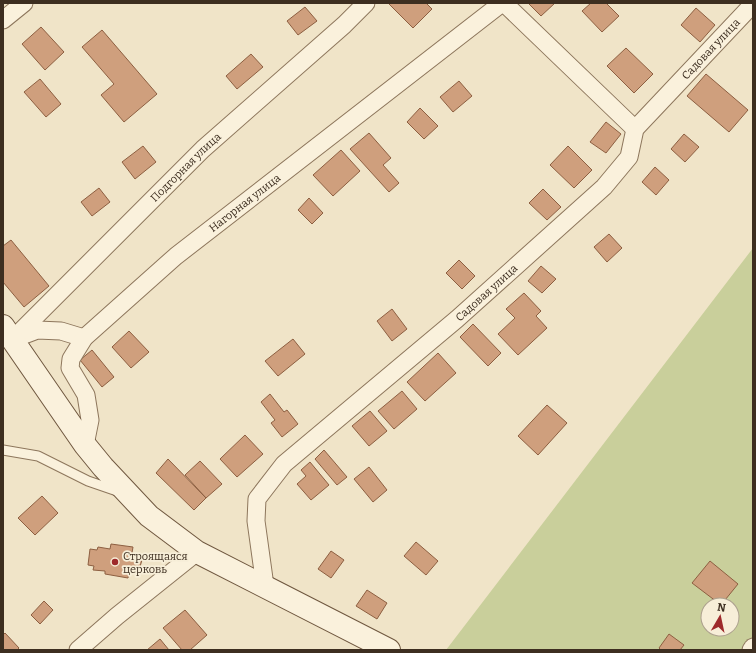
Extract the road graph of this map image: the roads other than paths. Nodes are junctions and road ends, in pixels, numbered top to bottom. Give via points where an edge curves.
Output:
1 (24, 3) edge
2 (366, 3) edge
3 (503, 3) edge
4 (753, 4) edge
5 (3, 20) edge
6 (635, 129) junction
7 (8, 333) edge
8 (84, 338) junction
9 (85, 445) junction
10 (3, 450) edge
11 (128, 494) junction
12 (197, 552) junction
13 (265, 586) junction
14 (376, 647) edge
15 (753, 647) edge
16 (78, 650) edge
17 (751, 650) edge

1 - 5 street
2 - 7 street, Подгорная улица via 203,149
3 - 6 street
3 - 8 street, Нагорная улица via 176,256
4 - 6 street, Садовая улица
6 - 13 street, Садовая улица via 629,157 604,187 457,319 284,464 257,499 256,521
7 - 8 street via 61,331
7 - 9 street
8 - 9 street, Нагорная улица via 71,359 70,368 88,402 90,420
9 - 11 street
10 - 11 lane via 38,456 88,481
11 - 12 street via 149,516
12 - 13 street
12 - 16 street
13 - 14 street
15 - 17 street

